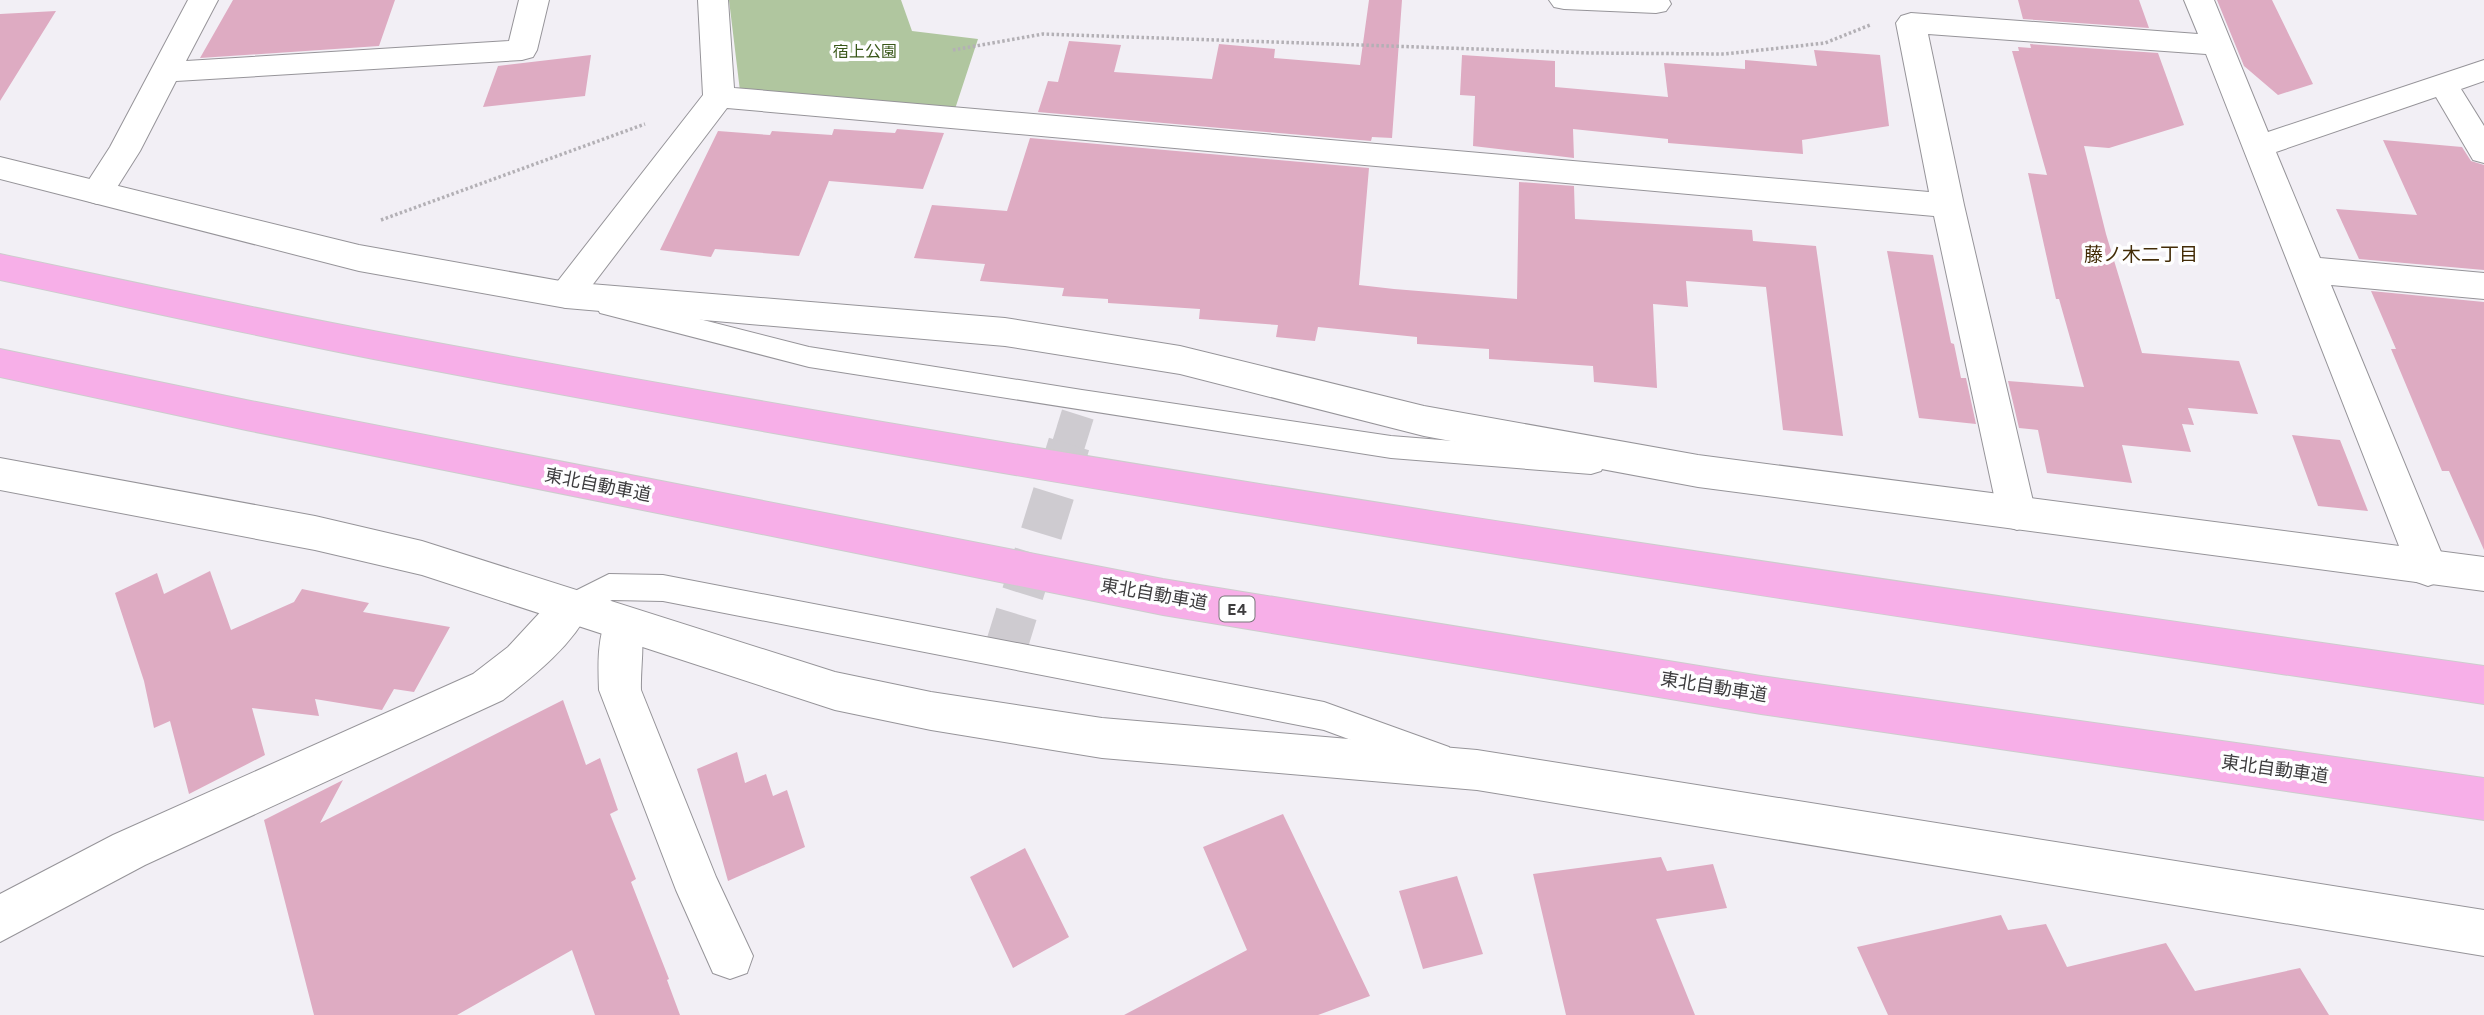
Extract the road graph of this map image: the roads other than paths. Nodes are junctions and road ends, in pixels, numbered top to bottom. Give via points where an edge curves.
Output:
1 (203, 0) edge
2 (534, 0) edge
3 (713, 0) edge
4 (1564, 0) edge
5 (1654, 0) edge
6 (2199, 0) edge
7 (2217, 45) junction
8 (2484, 70) edge
9 (165, 72) junction
10 (2443, 84) junction
11 (719, 97) junction
12 (2260, 146) junction
13 (2484, 152) edge
14 (0, 168) edge
15 (97, 192) junction
16 (1948, 205) junction
17 (0, 267) edge
18 (2310, 270) junction
19 (2484, 286) edge
20 (566, 295) junction
21 (0, 363) edge
22 (1698, 471) junction
23 (0, 474) edge
24 (2017, 514) junction
25 (2428, 569) junction
26 (2484, 574) edge
27 (571, 607) junction
28 (623, 625) junction
29 (2484, 685) edge
30 (1477, 770) junction
31 (2484, 799) edge
32 (0, 919) edge
33 (2484, 933) edge
34 (730, 956) dead end

1 - 9 street
2 - 9 street via 522,50
3 - 11 street
4 - 5 street via 1656,4
6 - 7 street
7 - 12 street
7 - 16 street via 1911,23
8 - 10 street
9 - 15 street
10 - 12 street
10 - 13 street
11 - 16 street
11 - 20 street
12 - 18 street
14 - 15 street
15 - 20 street via 359,258
16 - 24 street
17 - 29 highway via 405,351 1250,500
18 - 19 street
18 - 25 street
20 - 22 lane via 809,357 1082,401 1391,447
20 - 22 street via 1032,336 1180,360 1424,421
21 - 31 highway, 東北自動車道 / E4 via 1163,597 1775,697
22 - 24 street
23 - 27 street via 315,533 422,558
24 - 25 street
25 - 26 street
27 - 28 street
27 - 30 lane via 609,587 663,588 1324,716
27 - 32 street via 523,660 488,687 129,850
28 - 30 street via 835,691 931,711 1102,738
28 - 34 street via 620,690
30 - 33 street

